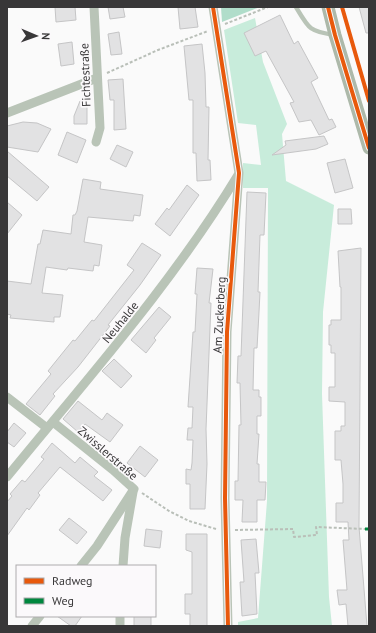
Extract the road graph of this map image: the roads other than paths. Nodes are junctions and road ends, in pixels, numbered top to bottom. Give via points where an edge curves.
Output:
1 (94, 7) edge
2 (213, 7) edge
3 (296, 7) edge
4 (328, 7) edge
5 (335, 36) junction
6 (97, 78) junction
7 (7, 113) edge
8 (96, 142) dead end
9 (369, 148) edge
10 (239, 173) junction
11 (7, 397) edge
12 (50, 425) junction
13 (7, 477) edge
14 (134, 489) junction
15 (82, 565) edge
16 (123, 565) edge
17 (39, 617) edge
18 (32, 626) edge
19 (228, 626) edge

1 - 6 street, Fichtestraße
2 - 10 street, Am Zuckerberg
3 - 5 lane via 314,31
4 - 5 main road
5 - 9 main road
6 - 7 street
6 - 8 street, Fichtestraße via 100,128
10 - 12 street, Neuhalde via 210,220 146,309
10 - 19 street, Am Zuckerberg via 227,332
11 - 12 street, Zwisslerstraße
12 - 13 street, Neuhalde
12 - 14 street, Zwisslerstraße via 113,470
14 - 15 street, Zwisslerstraße
14 - 16 street
17 - 18 street

